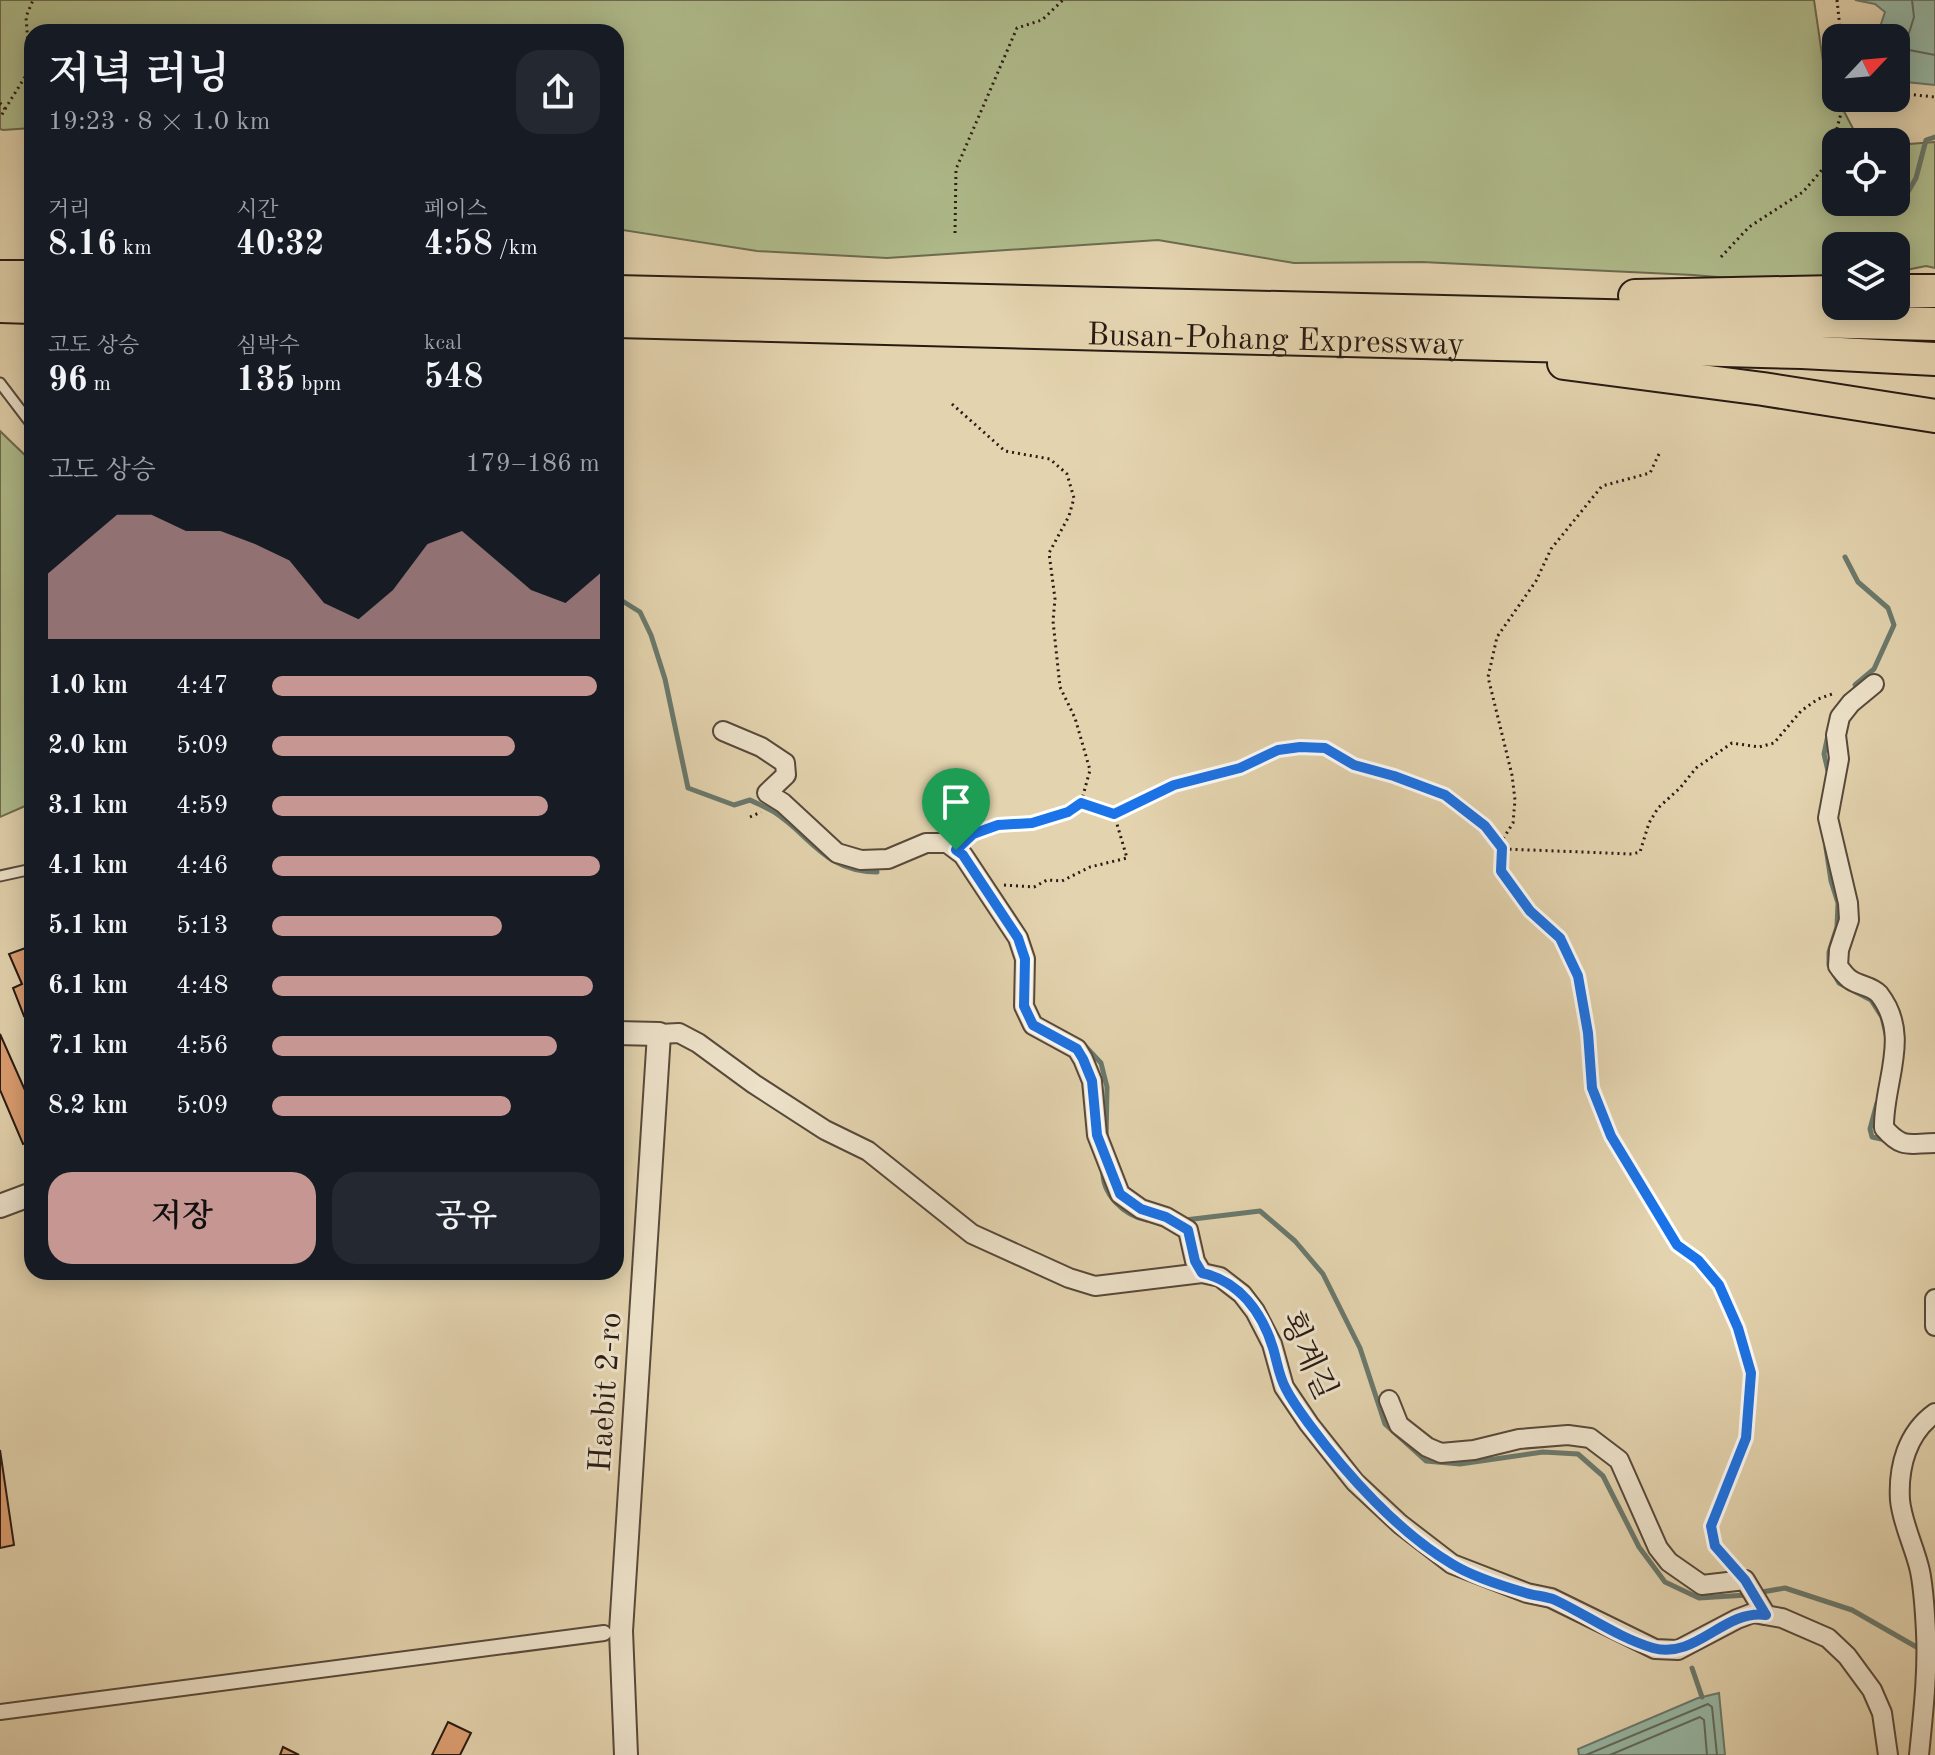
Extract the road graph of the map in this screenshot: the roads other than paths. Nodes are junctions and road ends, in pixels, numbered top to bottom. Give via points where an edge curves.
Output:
1 (0, 277) edge
2 (24, 277) edge
3 (1910, 291) edge
4 (1935, 291) edge
5 (624, 292) edge
6 (1822, 292) edge
7 (0, 306) edge
8 (24, 307) edge
9 (1399, 311) junction
10 (624, 321) edge
11 (1935, 324) edge
12 (1386, 340) junction
13 (1935, 359) edge
14 (0, 383) edge
15 (24, 414) edge
16 (1935, 416) edge
17 (1867, 690) road end
18 (723, 731) dead end
19 (24, 871) edge
20 (0, 876) edge
21 (624, 1033) edge
22 (659, 1034) junction
23 (1935, 1143) edge
24 (24, 1197) edge
25 (0, 1206) edge
26 (1202, 1273) junction
27 (1935, 1299) edge
28 (1935, 1326) edge
29 (1389, 1400) dead end
30 (1935, 1413) edge
31 (1763, 1610) junction
32 (604, 1633) dead end
33 (0, 1712) edge
34 (626, 1755) edge
35 (1888, 1755) edge
36 (1919, 1755) edge

1 - 2 highway
3 - 4 highway
5 - 9 highway, Busan-Pohang Expressway
6 - 9 highway via 1624,296
7 - 8 highway
9 - 11 highway, Busan-Pohang Expressway
10 - 12 highway, Busan-Pohang Expressway
12 - 13 highway, Busan-Pohang Expressway
12 - 16 highway
14 - 15 lane
17 - 23 street via 1840,717 1839,759 1829,801 1849,920 1838,966 1849,979 1876,990 1892,1020 1897,1039 1884,1128 1910,1147
18 - 26 street via 785,763 786,775 767,793 837,853 861,860 888,859 926,843 947,843 963,855 1018,938 1025,959 1024,1006 1033,1025 1077,1049 1083,1059 1092,1081 1097,1135 1120,1194 1188,1230
19 - 20 lane
21 - 22 street
22 - 26 street via 679,1033 698,1043 825,1130 868,1151 972,1234 1069,1278 1095,1286
22 - 34 street, Haebit 2-ro via 621,1631
24 - 25 street
26 - 31 street, 횡계길 via 1220,1277 1249,1302 1272,1344 1284,1387 1355,1482 1452,1564 1551,1598 1655,1649 1678,1650
27 - 28 street
29 - 31 street, 횡계길 via 1399,1425 1441,1453 1519,1439 1590,1438 1619,1460 1669,1562 1702,1585 1746,1581
30 - 36 street via 1907,1446 1900,1502 1920,1572 1926,1643
31 - 35 street via 1828,1638 1847,1656 1882,1713
32 - 33 street

